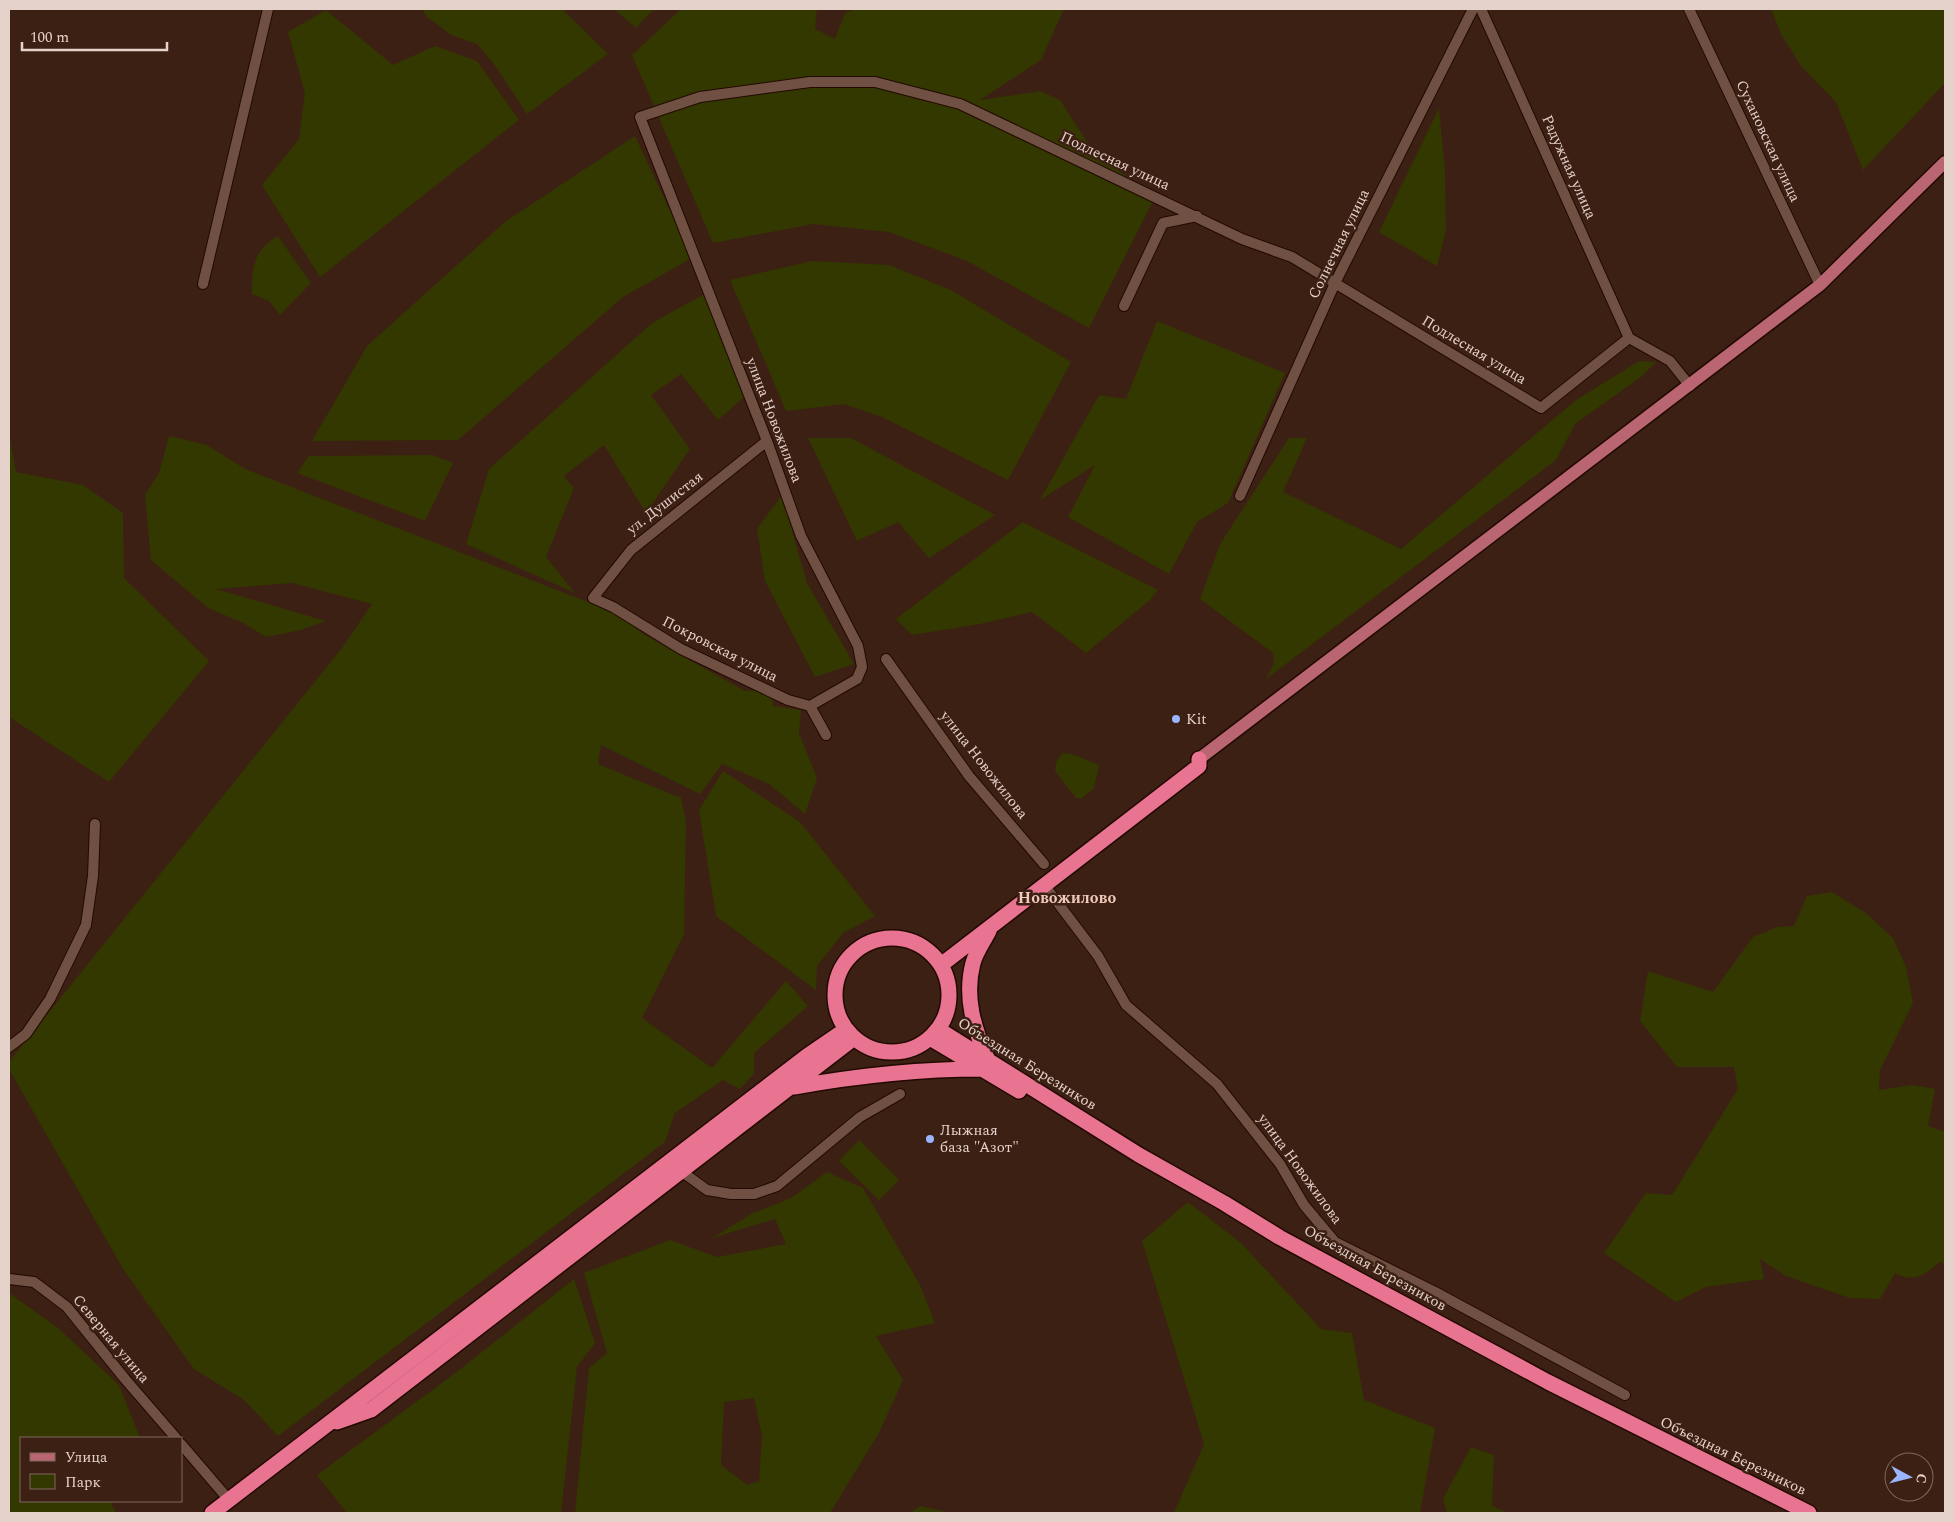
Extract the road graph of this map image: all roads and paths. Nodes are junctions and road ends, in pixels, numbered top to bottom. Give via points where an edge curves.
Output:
1 (268, 9) edge
2 (1473, 9) edge
3 (1481, 9) edge
4 (1689, 9) edge
5 (640, 117) joint
6 (1945, 162) edge
7 (1197, 216) junction
8 (1335, 283) junction
9 (203, 284) dead end
10 (1820, 285) junction
11 (1124, 306) dead end
12 (1629, 338) junction
13 (1690, 386) junction
14 (767, 442) junction
15 (1240, 496) dead end
16 (593, 598) joint
17 (886, 659) dead end
18 (810, 706) junction
19 (826, 735) dead end
20 (1200, 759) junction
21 (95, 824) dead end
22 (1044, 864) dead end
23 (1048, 890) dead end
24 (991, 926) junction
25 (939, 962) junction
26 (849, 1034) junction
27 (934, 1034) junction
28 (9, 1048) edge
29 (985, 1064) junction
30 (790, 1087) junction
31 (900, 1094) dead end
32 (681, 1171) junction
33 (9, 1279) edge
34 (1625, 1395) dead end
35 (321, 1428) junction
36 (175, 1437) edge
37 (182, 1445) edge
38 (230, 1500) junction
39 (212, 1513) edge
40 (1791, 1513) edge
41 (1809, 1513) edge

1 - 9 street
2 - 8 street, Солнечная улица
3 - 12 street, Радужная улица
4 - 10 street, Сухановская улица
5 - 7 street, Подлесная улица via 700,98 810,82 875,82 960,104
5 - 14 street, улица Новожилова
6 - 10 main road
7 - 8 street, Подлесная улица via 1242,239 1292,256
7 - 11 street via 1163,224
8 - 12 street, Подлесная улица via 1541,408
8 - 15 street, Солнечная улица
10 - 13 main road
12 - 13 street via 1670,361
13 - 20 main road
14 - 16 street, ул. Душистая via 631,550
14 - 18 street, улица Новожилова via 801,536 858,646 862,668 858,679
16 - 18 street, Покровская улица via 681,649 788,700
17 - 22 street, улица Новожилова via 969,776
18 - 19 street
20 - 24 highway via 1198,766
20 - 25 highway
21 - 28 street via 93,876 86,925 50,999 26,1034
23 - 34 street, улица Новожилова via 1098,956 1126,1005 1217,1084 1280,1164 1304,1205 1335,1242
24 - 25 highway
24 - 29 highway via 973,962 969,998
25 - 26 highway via 922,946 905,939 876,939 859,947 841,968 835,986 835,1005
25 - 27 highway via 946,975 949,994 946,1012
26 - 27 highway via 870,1048 888,1052 907,1050
26 - 30 highway
26 - 35 highway
27 - 29 highway, Объездная Березников
29 - 30 highway via 856,1076
29 - 40 highway, Объездная Березников via 1291,1252 1518,1378
29 - 41 highway, Объездная Березников via 1279,1237 1556,1387
30 - 32 highway
31 - 32 street via 860,1117 777,1186 754,1194 731,1194 707,1190
32 - 35 highway via 371,1410
33 - 36 street, Северная улица via 34,1282 67,1307
35 - 38 highway
37 - 38 street
38 - 39 highway

